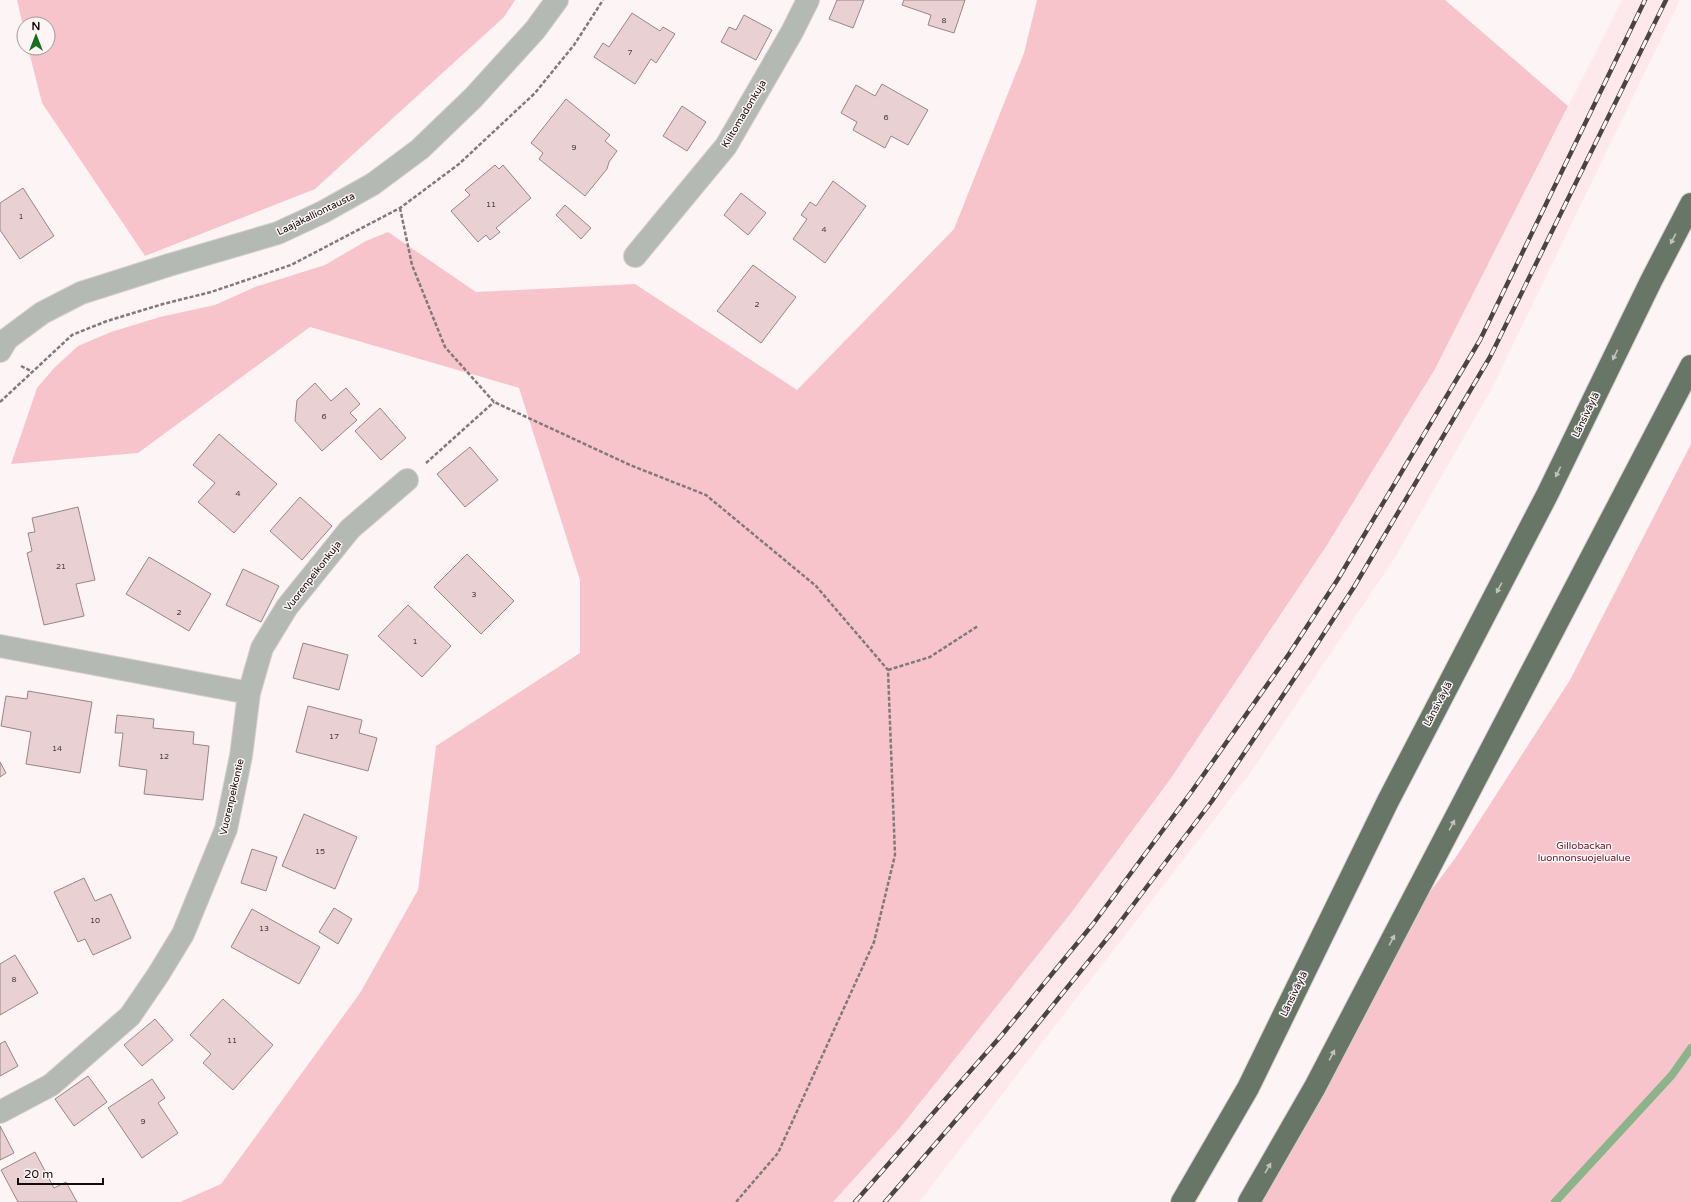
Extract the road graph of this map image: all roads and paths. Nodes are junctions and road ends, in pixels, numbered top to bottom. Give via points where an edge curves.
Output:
1 (557, 0) edge
2 (808, 0) edge
3 (1691, 204) edge
4 (400, 208) dead end
5 (635, 256) dead end
6 (2, 341) edge
7 (1691, 366) edge
8 (494, 402) junction
9 (407, 480) joint
10 (978, 626) dead end
11 (0, 646) edge
12 (888, 670) junction
13 (249, 693) junction
14 (0, 1112) edge
15 (736, 1202) edge
16 (1182, 1202) edge
17 (1249, 1202) edge

1 - 6 street, Laajakalliontausta via 535,30 473,98 420,149 373,184 278,233 81,293 42,313
2 - 5 street, Kiiltomadonkuja via 726,146
3 -> 16 highway, Länsiväylä via 1547,495 1388,801 1248,1088
4 - 8 path via 412,264 445,347
17 -> 7 highway via 1315,1087
8 - 9 path
8 - 12 path via 630,464 706,495 816,586
9 - 13 street, Vuorenpeikonkuja via 350,529 287,607 262,648
10 - 12 path via 930,656
11 - 13 street
12 - 15 path via 895,855 874,942 778,1153
13 - 14 street, Vuorenpeikontie via 241,756 226,829 183,934 130,1016 51,1085

